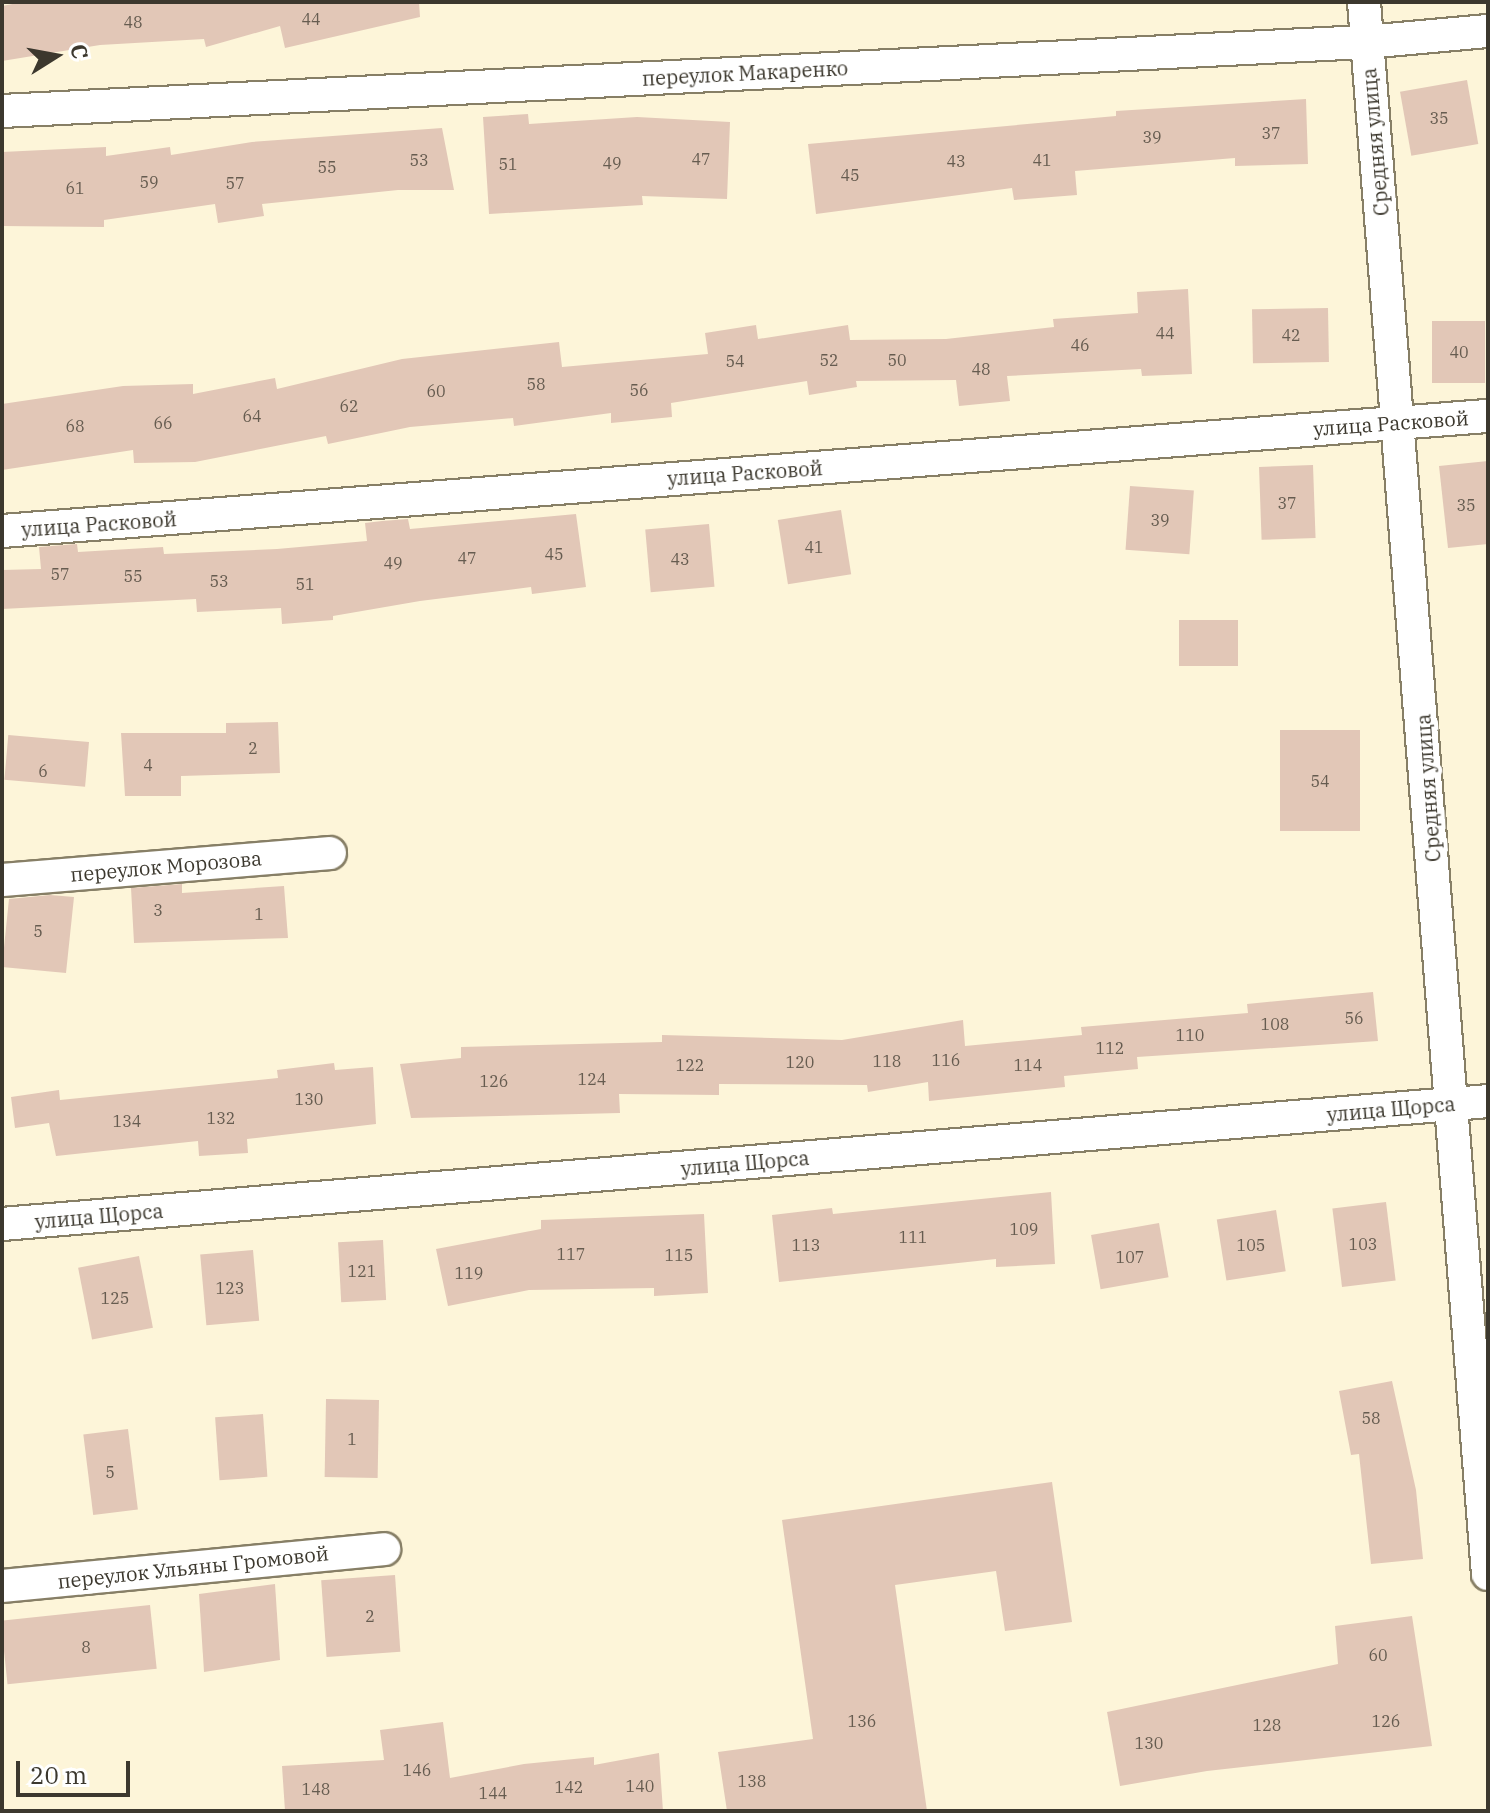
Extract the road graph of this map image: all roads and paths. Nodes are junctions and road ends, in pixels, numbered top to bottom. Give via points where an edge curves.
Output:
1 (1364, 2) edge
2 (1488, 31) edge
3 (1366, 42) junction
4 (2, 111) edge
5 (1488, 416) edge
6 (1400, 423) junction
7 (2, 531) edge
8 (330, 853) dead end
9 (2, 880) edge
10 (1488, 1101) edge
11 (1452, 1104) junction
12 (2, 1224) edge
13 (384, 1549) dead end
14 (1488, 1574) edge
15 (2, 1586) edge

1 - 3 street, Средняя улица
2 - 3 street, переулок Макаренко
3 - 4 street, переулок Макаренко
3 - 6 street, Средняя улица
5 - 6 street, улица Расковой
6 - 7 street, улица Расковой
6 - 11 street, Средняя улица
8 - 9 street, переулок Морозова
10 - 11 street, улица Щорса
11 - 12 street, улица Щорса
11 - 14 street, Средняя улица
13 - 15 street, переулок Ульяны Громовой

